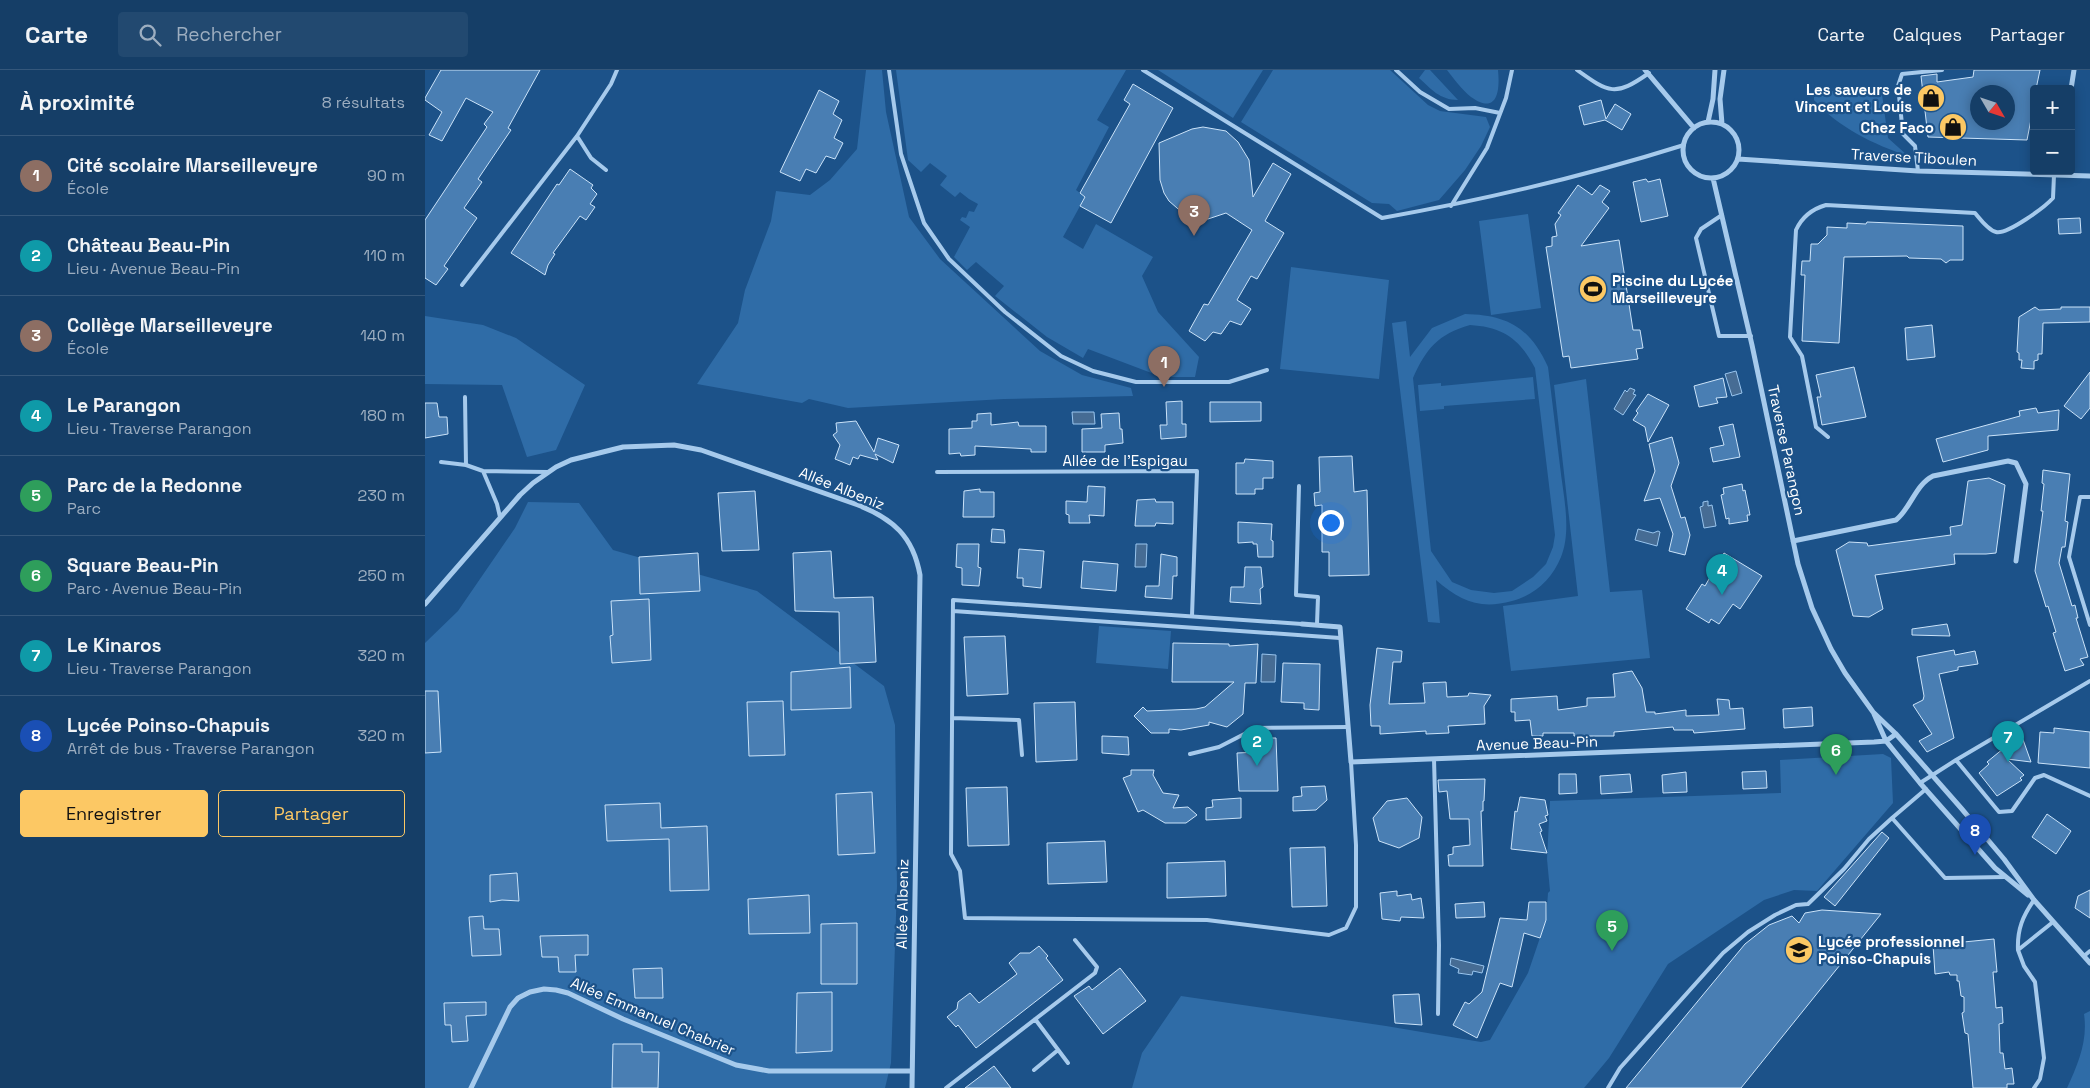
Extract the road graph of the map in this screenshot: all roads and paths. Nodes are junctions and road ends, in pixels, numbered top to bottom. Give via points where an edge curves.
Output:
1 (617, 70) edge
2 (889, 70) edge
3 (1143, 70) edge
4 (1395, 70) edge
5 (1512, 70) edge
6 (1577, 70) edge
7 (1715, 70) edge
8 (1724, 70) edge
9 (1942, 70) edge
10 (2075, 70) edge
11 (1647, 71) edge
12 (2072, 85) edge
13 (1500, 114) junction
14 (1708, 122) junction
15 (1722, 124) junction
16 (1694, 128) junction
17 (577, 136) junction
18 (1684, 145) junction
19 (1737, 159) junction
20 (605, 170) dead end
21 (1918, 171) junction
22 (2030, 173) edge
23 (2055, 175) edge
24 (2075, 175) edge
25 (2090, 176) edge
26 (1713, 178) junction
27 (1451, 206) junction
28 (1722, 215) junction
29 (462, 286) dead end
30 (1751, 336) junction
31 (1267, 370) dead end
32 (465, 397) dead end
33 (1828, 437) dead end
34 (441, 462) dead end
35 (466, 465) junction
36 (483, 471) junction
37 (548, 472) junction
38 (937, 472) dead end
39 (1299, 486) dead end
40 (2090, 497) edge
41 (500, 517) junction
42 (1793, 542) junction
43 (2016, 561) dead end
44 (425, 604) edge
45 (953, 611) junction
46 (1192, 616) junction
47 (1303, 624) joint
48 (1317, 624) junction
49 (2090, 625) edge
50 (1341, 638) junction
51 (2090, 681) edge
52 (1873, 712) junction
53 (952, 718) junction
54 (1348, 727) junction
55 (1896, 734) junction
56 (1886, 741) junction
57 (1190, 754) dead end
58 (1021, 756) dead end
59 (1434, 759) junction
60 (1956, 760) junction
61 (1351, 762) junction
62 (1931, 775) junction
63 (1920, 783) junction
64 (1926, 789) junction
65 (2090, 796) edge
66 (1892, 818) junction
67 (2007, 877) junction
68 (2034, 900) junction
69 (2053, 922) junction
70 (1075, 940) dead end
71 (2018, 950) junction
72 (2090, 951) edge
73 (2084, 956) junction
74 (2090, 963) edge
75 (1437, 1014) dead end
76 (1035, 1018) junction
77 (1058, 1050) junction
78 (1068, 1063) dead end
79 (1033, 1070) dead end
80 (911, 1072) junction
81 (471, 1088) edge
82 (912, 1088) edge
83 (946, 1088) edge
84 (1608, 1088) edge
85 (2034, 1088) edge

1 - 17 lane
2 - 31 lane via 901,154 924,223 949,259 1012,317 1061,356 1093,371 1136,382 1229,382
3 - 27 lane via 1382,218
4 - 13 lane via 1420,92 1449,109 1475,108
5 - 13 lane
6 - 11 lane via 1601,88 1617,89 1630,86
7 - 14 street
8 - 15 street via 1720,99
9 - 21 lane via 1902,74 1899,79 1903,134 1915,146
10 - 12 street
11 - 16 street
13 - 27 lane via 1487,148
14 - 15 street
14 - 16 street
15 - 19 street via 1738,142
16 - 18 street
17 - 20 lane via 591,158
17 - 29 lane
18 - 26 street via 1684,158 1691,169 1701,176
18 - 27 lane
19 - 21 street, Traverse Tiboulen
19 - 26 street via 1728,172
21 - 22 street, Traverse Tiboulen
23 - 33 lane via 2053,198 2002,233 1993,232 1975,213 1826,205 1817,207 1800,221 1795,230 1791,337 1801,356 1816,427
24 - 25 street, Traverse Tiboulen
26 - 28 street, Traverse Parangon
28 - 30 street, Traverse Parangon
28 - 30 lane via 1701,229 1696,238 1719,336
30 - 42 street, Traverse Parangon
32 - 35 lane
34 - 35 lane
35 - 36 lane
36 - 37 lane
36 - 41 lane
37 - 41 street, Allée Albeniz
37 - 80 street, Allée Albeniz via 571,460 623,447 675,445 701,450 879,513 903,533 918,560 920,575
38 - 46 lane, Allée de l'Espigau via 1197,471
39 - 48 lane via 1297,595 1318,597
40 - 49 lane via 2080,497 2069,557
41 - 44 street, Allée Albeniz
42 - 43 street via 1896,520 1926,479 2008,461 2016,463 2026,484
42 - 52 street, Traverse Parangon via 1812,608 1831,649
45 - 46 lane via 953,600
45 - 50 lane
45 - 53 lane
46 - 47 lane
47 - 48 street
48 - 50 street via 1340,627
50 - 54 street
51 - 60 lane
52 - 55 street, Traverse Parangon
52 - 56 street, Traverse Parangon
53 - 58 lane via 1019,720
53 - 61 lane via 951,854 960,871 965,918 1207,920 1329,935 1346,928 1356,906
54 - 57 lane via 1256,728 1219,747
54 - 61 street
55 - 56 street
55 - 62 street, Traverse Parangon
56 - 59 street, Avenue Beau-Pin
56 - 63 street, Traverse Parangon
59 - 61 street, Avenue Beau-Pin
59 - 75 lane via 1439,945
60 - 62 lane
60 - 65 lane via 1999,812 2013,811 2035,778 2044,774
62 - 63 lane
62 - 68 street, Traverse Parangon via 2004,859
63 - 64 street, Traverse Parangon
64 - 66 lane
64 - 67 street, Traverse Parangon via 1995,868
66 - 67 lane via 1945,878
66 - 84 lane via 1808,904 1796,905 1775,915 1723,953 1619,1068
67 - 68 street, Traverse Parangon
68 - 69 street, Traverse Parangon
68 - 71 lane via 2023,916 2017,939
69 - 71 lane
69 - 73 street, Traverse Parangon
70 - 76 lane via 1097,966 1095,973
71 - 85 lane via 2035,982 2044,1058 2040,1079
72 - 73 lane
73 - 74 street, Traverse Parangon
76 - 77 lane
76 - 83 lane
77 - 78 lane
77 - 79 lane
80 - 81 street, Allée Emmanuel Chabrier via 769,1071 736,1065 623,1020 568,993 544,989 529,992 509,1007
80 - 82 street, Allée Albeniz

